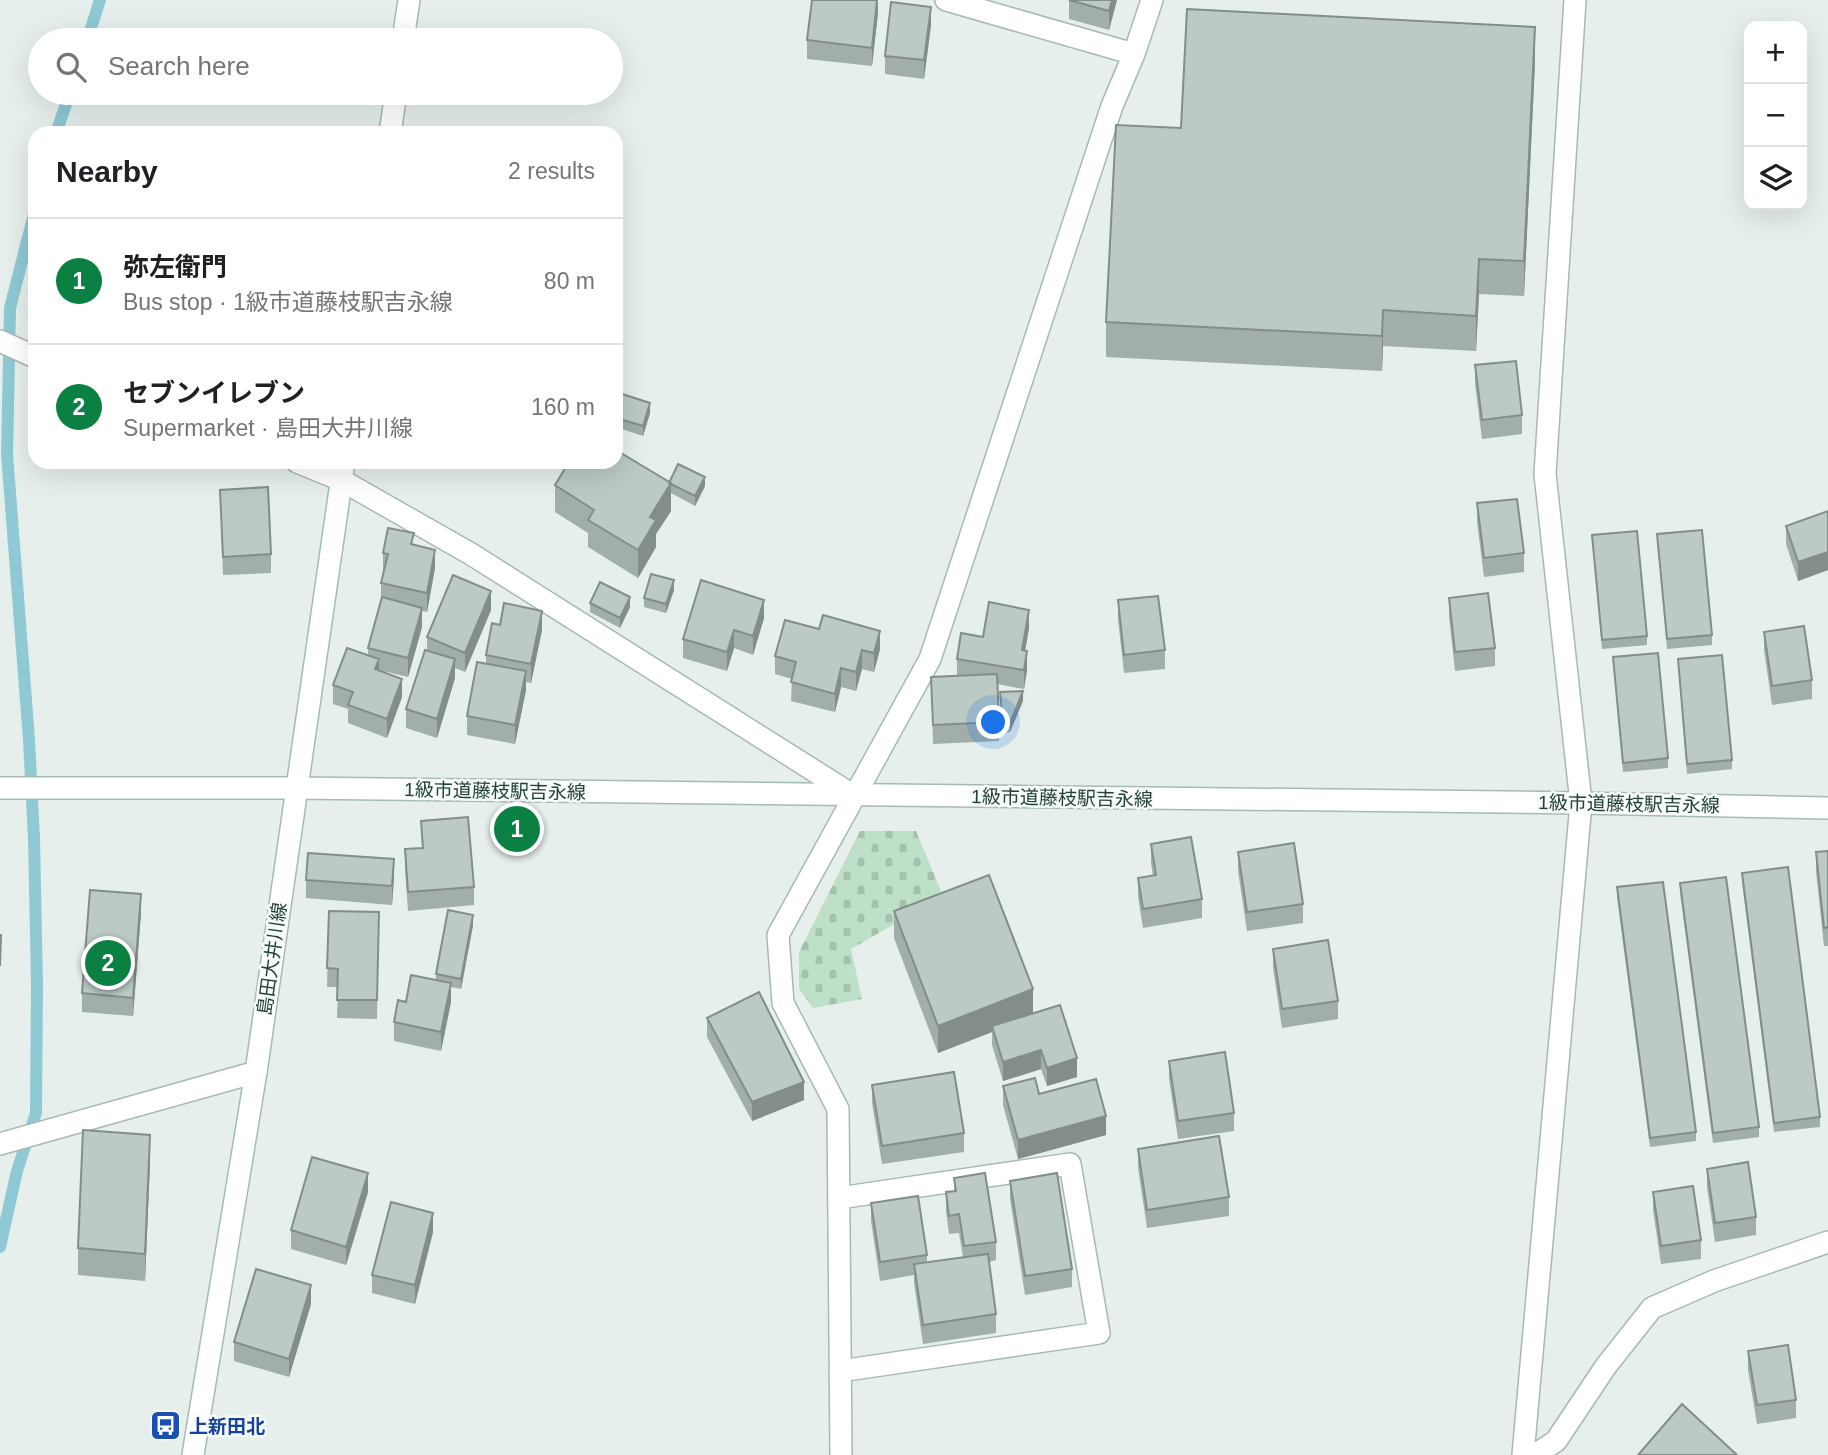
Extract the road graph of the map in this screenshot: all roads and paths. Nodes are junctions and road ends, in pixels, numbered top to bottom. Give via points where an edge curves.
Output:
1 (409, 0) edge
2 (946, 0) edge
3 (1152, 0) edge
4 (1575, 0) edge
5 (405, 28) edge
6 (1134, 54) junction
7 (394, 105) edge
8 (391, 126) edge
9 (0, 341) edge
10 (28, 353) edge
11 (342, 471) edge
12 (0, 788) edge
13 (295, 788) junction
14 (854, 796) junction
15 (1581, 803) junction
16 (1828, 808) edge
17 (256, 1072) junction
18 (0, 1144) edge
19 (839, 1198) junction
20 (1828, 1242) edge
21 (841, 1371) junction
22 (193, 1455) edge
23 (841, 1455) edge
24 (1523, 1455) edge
25 (1535, 1455) edge

1 - 5 street
2 - 6 street
3 - 6 street
4 - 15 street via 1545,474
6 - 14 street via 1112,106 929,659
7 - 8 street
9 - 10 street
11 - 13 street, 島田大井川線
11 - 14 street
12 - 13 street, 1級市道藤枝駅吉永線
13 - 14 street, 1級市道藤枝駅吉永線
13 - 17 street, 島田大井川線
14 - 15 street, 1級市道藤枝駅吉永線
14 - 19 street via 778,935 783,1003 838,1109
15 - 16 street, 1級市道藤枝駅吉永線
15 - 24 street
17 - 18 street
17 - 22 street, 島田大井川線
19 - 21 street
19 - 21 street via 1070,1164 1099,1333
20 - 25 street via 1714,1281 1652,1308 1556,1441
21 - 23 street

